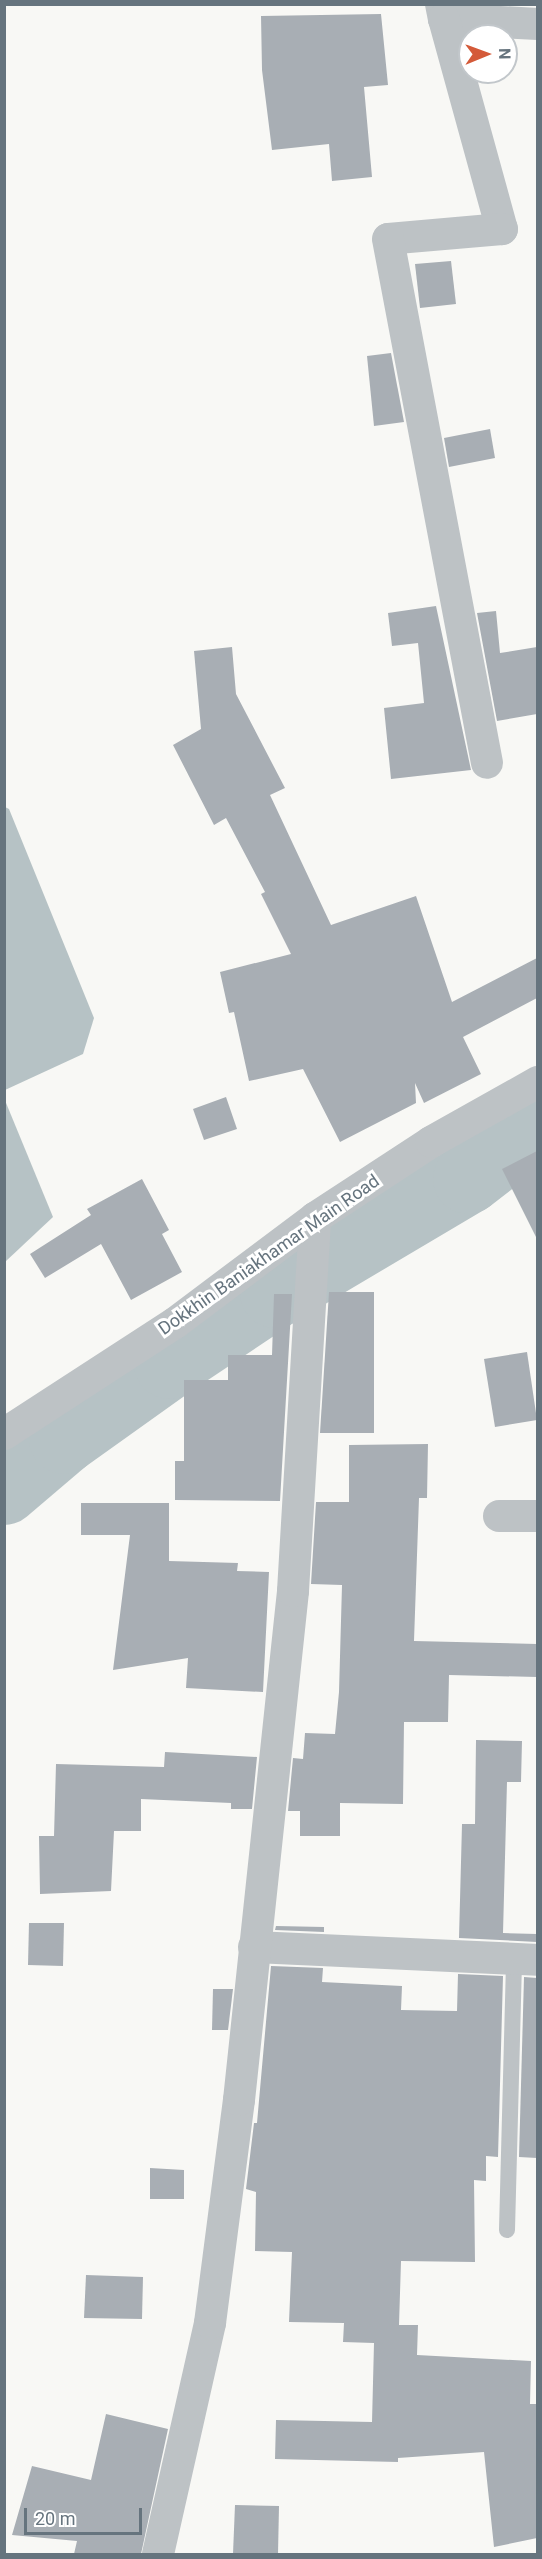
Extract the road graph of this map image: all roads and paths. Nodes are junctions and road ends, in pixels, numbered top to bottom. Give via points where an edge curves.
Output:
1 (443, 12) edge
2 (537, 24) edge
3 (487, 763) dead end
4 (537, 1082) edge
5 (315, 1218) junction
6 (4, 1434) edge
7 (499, 1516) dead end
8 (537, 1516) edge
9 (254, 1947) junction
10 (526, 1959) edge
11 (507, 2230) dead end
12 (158, 2554) edge

1 - 2 street
1 - 3 street via 502,229 388,239
4 - 5 street, Dokkhin Baniakhamar Main Road via 431,1142
5 - 6 street, Dokkhin Baniakhamar Main Road via 175,1323
5 - 9 street via 293,1591
7 - 8 street
9 - 10 street
9 - 12 street via 210,2323
10 - 11 lane

